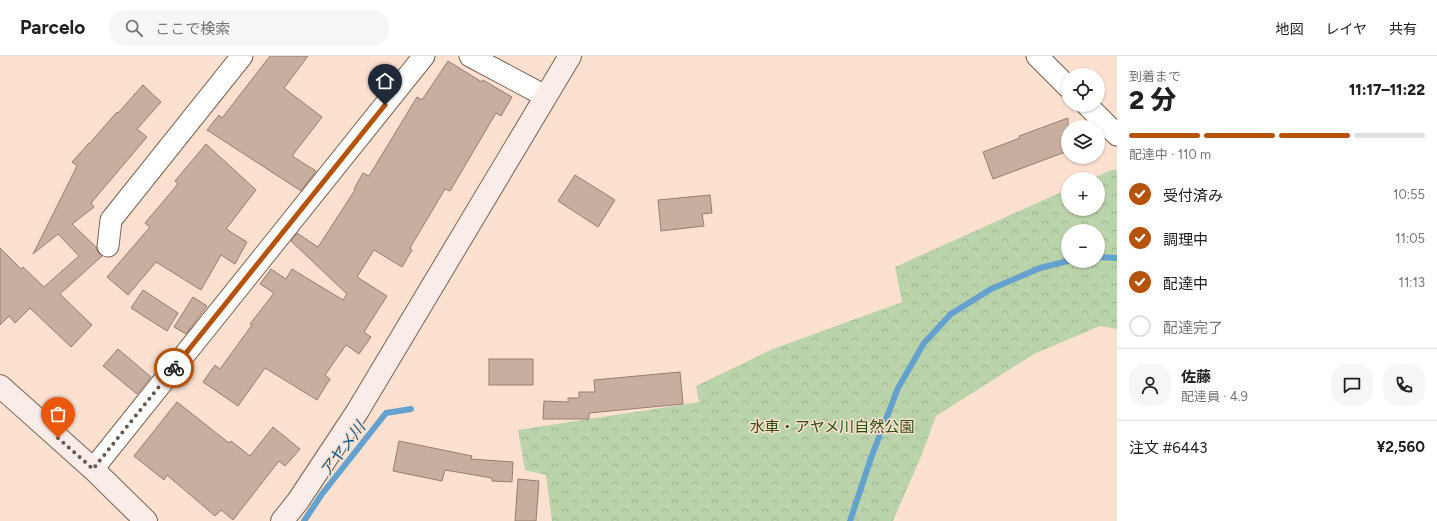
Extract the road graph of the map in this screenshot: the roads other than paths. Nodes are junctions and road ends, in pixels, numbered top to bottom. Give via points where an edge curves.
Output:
1 (242, 56) edge
2 (424, 56) edge
3 (470, 56) edge
4 (570, 56) edge
5 (1037, 56) edge
6 (1061, 80) edge
7 (545, 96) junction
8 (1094, 112) edge
9 (1117, 135) edge
10 (108, 246) dead end
11 (0, 386) edge
12 (93, 469) junction
13 (146, 521) edge
14 (282, 521) edge

1 - 10 street via 111,220
2 - 12 street
3 - 7 street
4 - 7 street
5 - 6 street
7 - 14 street via 357,412
8 - 9 street
11 - 12 street
12 - 13 street

